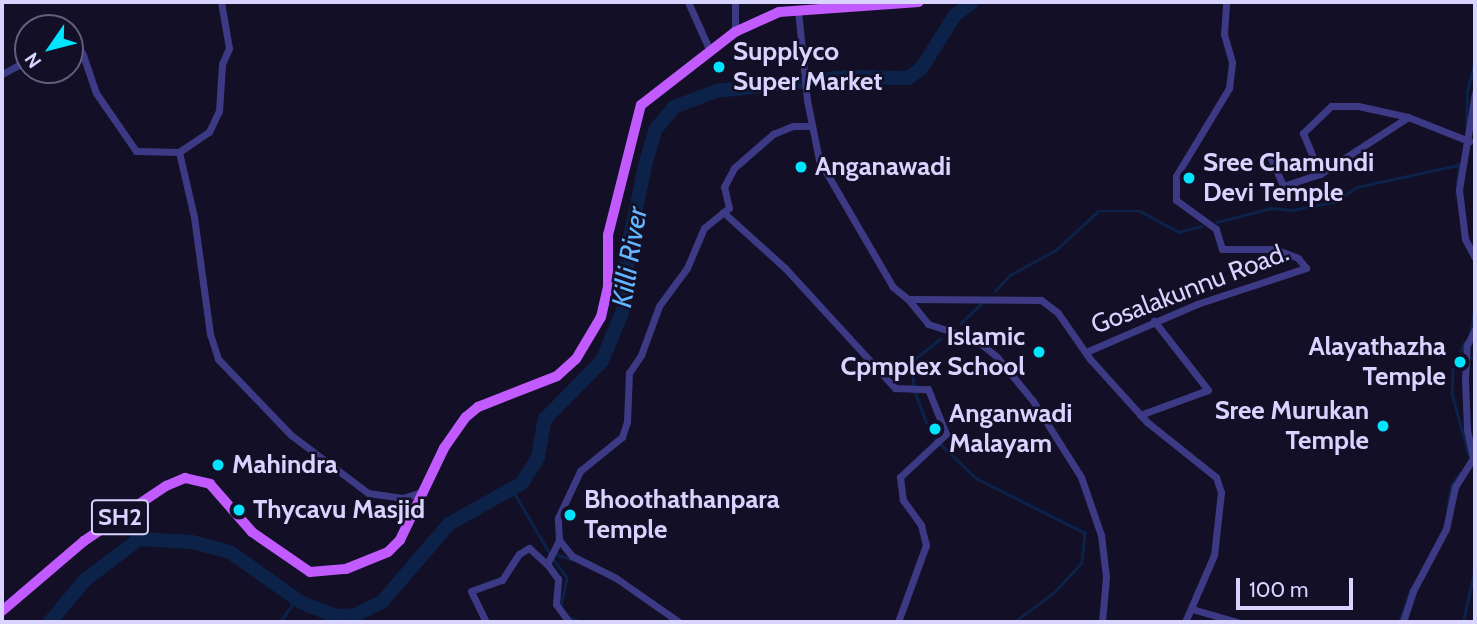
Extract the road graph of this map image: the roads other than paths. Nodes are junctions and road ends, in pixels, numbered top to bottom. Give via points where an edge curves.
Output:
1 (221, 2) edge
2 (688, 2) edge
3 (735, 2) edge
4 (919, 2) edge
5 (1226, 2) edge
6 (825, 5) edge
7 (798, 10) junction
8 (735, 32) junction
9 (710, 51) junction
10 (84, 58) edge
11 (1475, 93) edge
12 (1408, 117) junction
13 (811, 126) junction
14 (1469, 141) junction
15 (179, 152) junction
16 (1269, 154) dead end
17 (1320, 174) junction
18 (723, 212) junction
19 (1475, 258) edge
20 (908, 299) junction
21 (1154, 321) junction
22 (1475, 329) edge
23 (1086, 352) junction
24 (1140, 415) junction
25 (1474, 459) edge
26 (421, 492) junction
27 (559, 540) junction
28 (547, 564) junction
29 (1192, 609) junction
30 (2, 611) edge
31 (486, 622) edge
32 (569, 622) edge
33 (679, 622) edge
34 (898, 622) edge
35 (1102, 622) edge
36 (1185, 622) edge
37 (1237, 622) edge
38 (1403, 622) edge

1 - 15 street via 229,48 222,64 219,110 209,132
2 - 9 street
3 - 8 street
4 - 6 main road, SH2
5 - 21 street, Gosalakunnu Road. via 1224,34 1232,62 1229,88 1176,176 1176,200 1216,229 1222,249 1275,248 1307,267 1298,274
6 - 7 main road, SH2
7 - 8 main road, SH2 via 779,12
7 - 13 street
8 - 9 main road, SH2
9 - 26 main road, SH2 via 640,105 608,235 607,301 576,359 557,376 478,407 466,417
10 - 15 street via 96,93 136,151
11 - 14 street
12 - 14 street
12 - 17 street
12 - 17 street via 1358,106 1331,106 1303,133
13 - 18 street via 781,130 751,151 726,182 729,207
13 - 20 street via 819,160 836,191 892,287
14 - 19 street via 1459,196 1465,239
15 - 26 street via 218,359 291,435 368,493 403,498
16 - 17 street via 1283,186
18 - 27 street via 704,228 687,268 659,306 641,355 629,373 622,437 588,464 573,483 558,518
18 - 34 street via 785,268 895,388 928,389 946,434 900,477 903,500 921,526 926,545
20 - 23 street via 1041,300 1058,313
20 - 35 street via 928,324 975,340 997,357 1062,445 1091,497 1101,535 1106,577
21 - 23 street, Gosalakunnu Road.
21 - 24 street via 1208,390
22 - 25 street via 1466,357 1467,429
23 - 24 street
24 - 29 street via 1204,463 1220,486 1214,555
25 - 38 street via 1455,487 1446,529 1413,591
26 - 30 main road, SH2 via 400,540 388,551 346,569 310,572 252,532 210,484 185,478 84,541
27 - 28 street
27 - 33 street via 566,551 616,578
28 - 31 street via 529,548 519,554 502,580 471,591
28 - 32 street via 558,579 556,604
29 - 36 street
29 - 37 street

